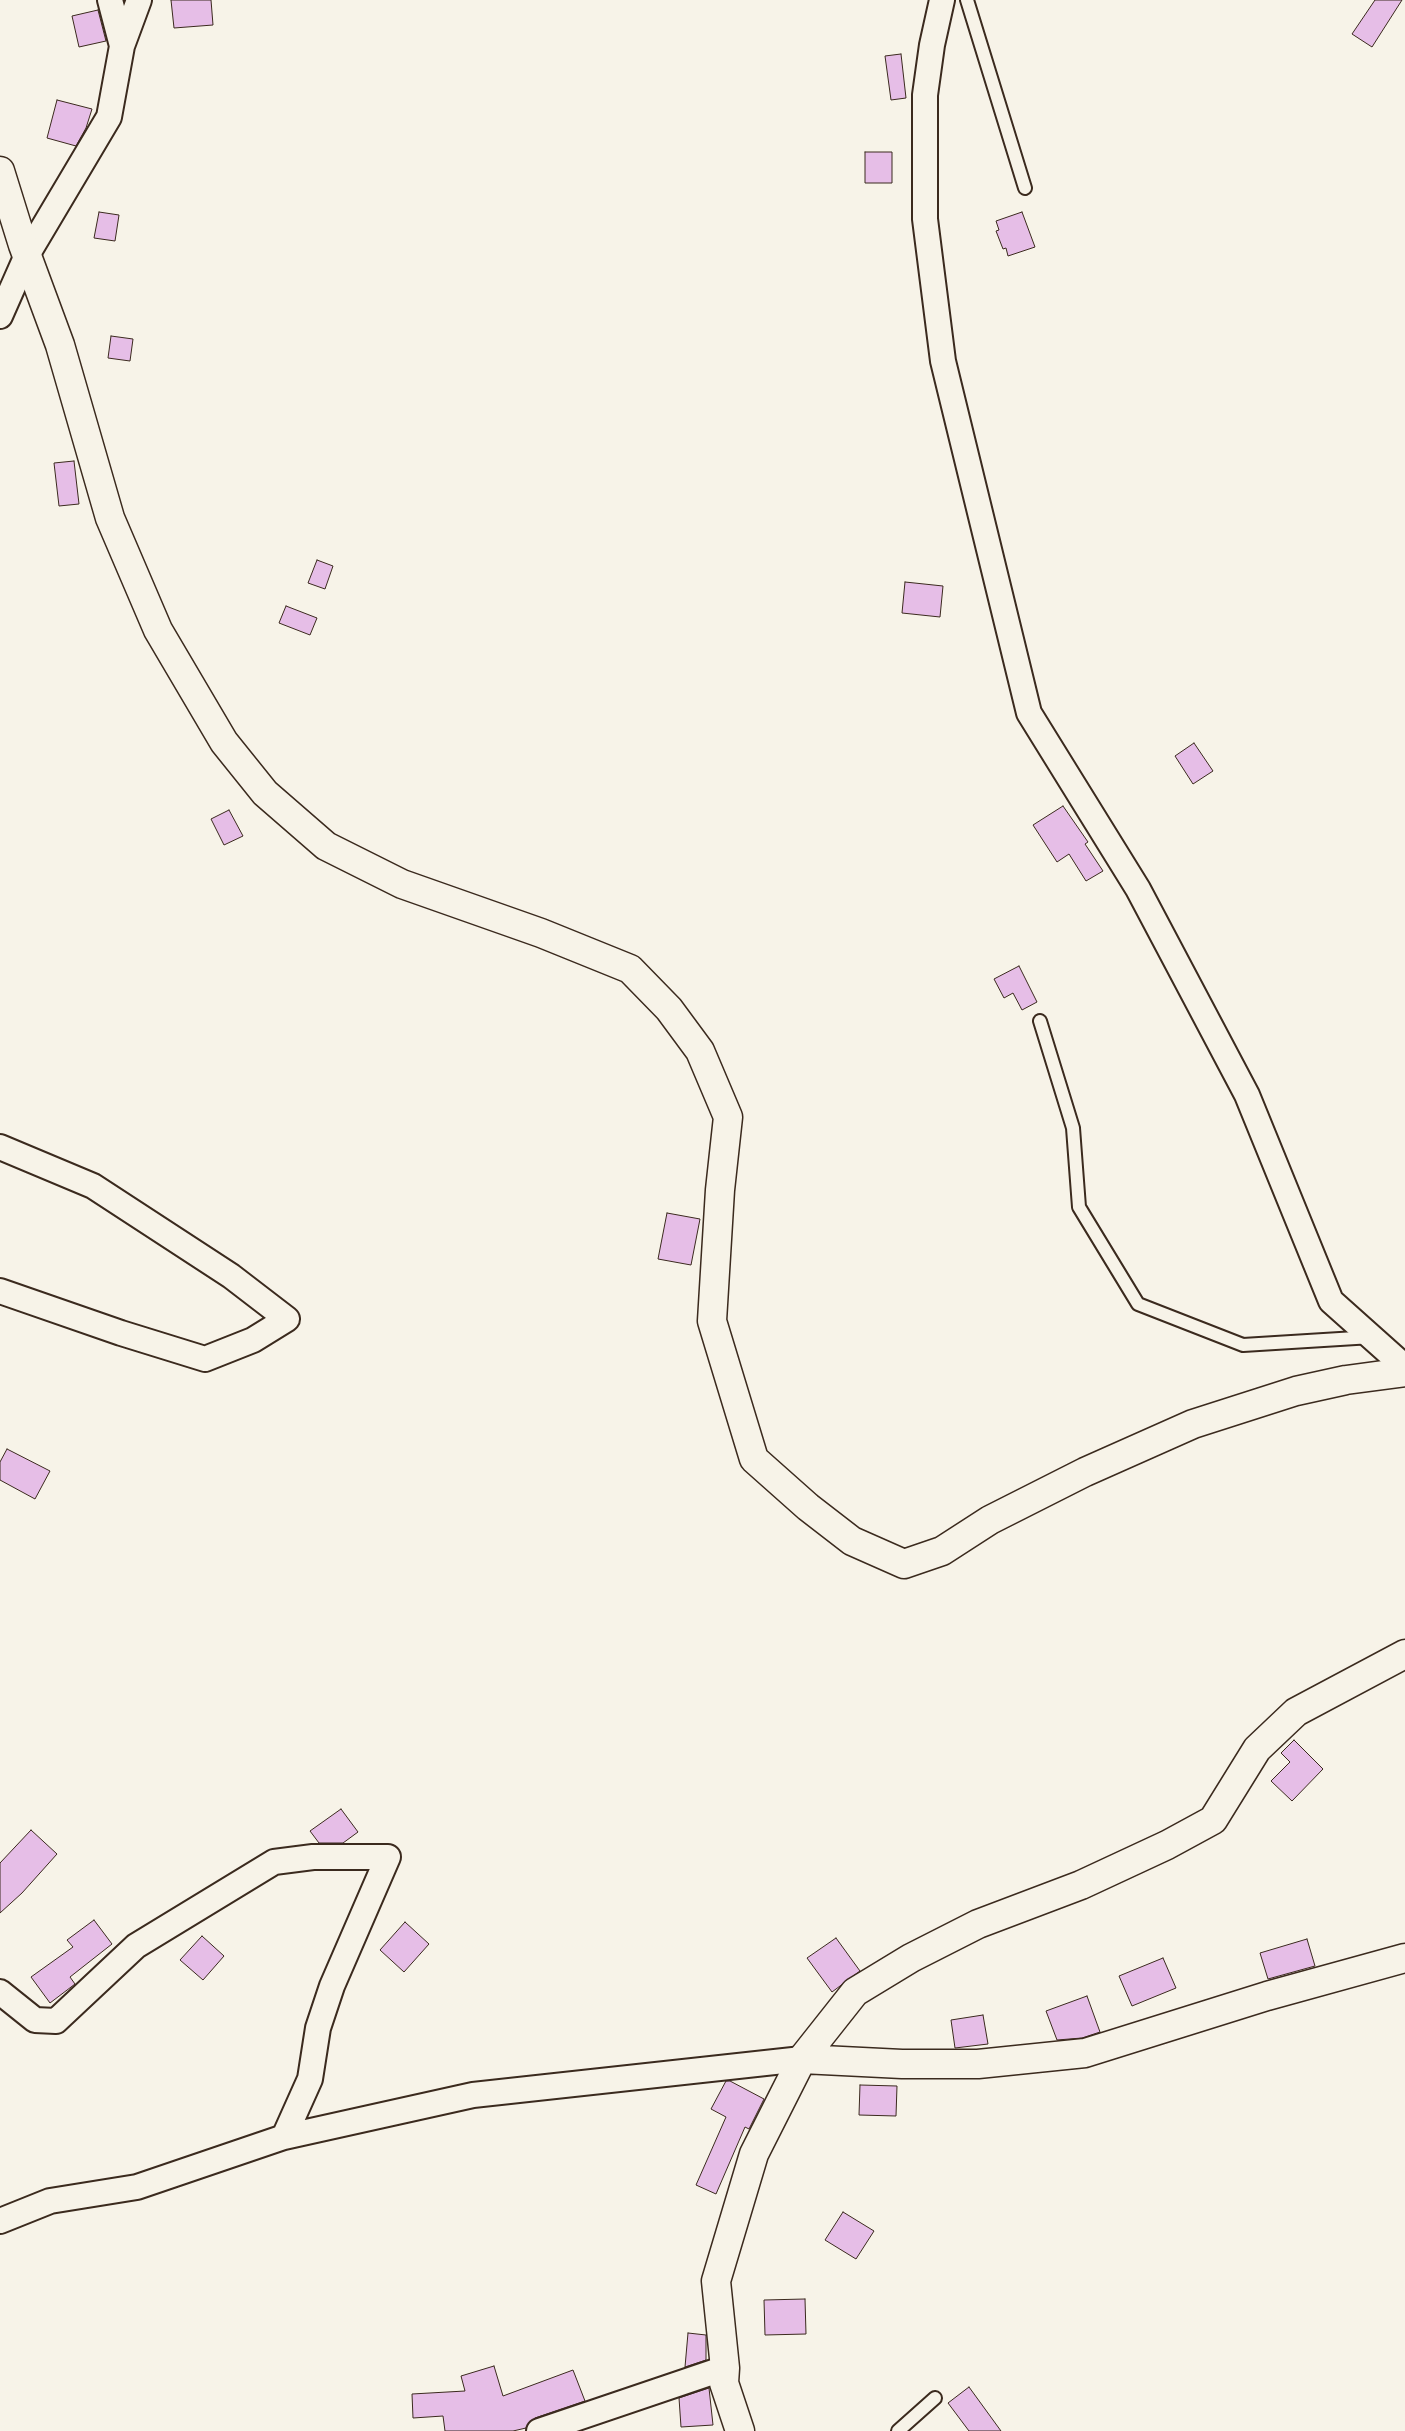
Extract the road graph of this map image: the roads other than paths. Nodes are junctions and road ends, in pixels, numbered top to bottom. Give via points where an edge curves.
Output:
1 (110, 0) edge
2 (139, 0) edge
3 (942, 0) edge
4 (967, 0) edge
5 (122, 46) junction
6 (0, 171) edge
7 (1025, 188) dead end
8 (27, 255) junction
9 (0, 316) edge
10 (1040, 1021) dead end
11 (0, 1147) edge
12 (0, 1291) edge
13 (1372, 1337) junction
14 (1405, 1366) edge
15 (1405, 1372) edge
16 (1405, 1654) edge
17 (1405, 1958) edge
18 (0, 1992) edge
19 (802, 2059) junction
20 (284, 2137) junction
21 (0, 2221) edge
22 (725, 2368) junction
23 (935, 2398) dead end
24 (539, 2431) edge
25 (740, 2431) edge
26 (898, 2431) edge

1 - 5 street
2 - 5 street
3 - 13 street via 925,95 926,229 943,361 1029,713 1138,889 1247,1095 1331,1300
4 - 7 lane
5 - 8 street via 109,117
6 - 8 street
8 - 9 street
8 - 15 street via 60,345 110,518 158,630 224,742 265,793 326,846 402,884 541,933 630,969 669,1008 700,1051 728,1117 712,1322 754,1459 808,1507 852,1541 904,1564 942,1551 990,1520 1085,1472 1193,1424 1296,1391
10 - 13 lane via 1073,1128 1079,1206 1138,1304 1243,1345
11 - 12 street via 93,1186 231,1276 287,1320 253,1340 205,1359 121,1334
13 - 14 street
16 - 19 street via 1296,1712 1258,1749 1213,1820 1081,1885 978,1924 911,1958 855,1992
17 - 19 street via 1267,1996 1085,2053 978,2064
18 - 20 street via 35,2020 56,2020 136,1946 274,1862 313,1857 388,1857 332,1986 318,2028 310,2079
19 - 20 street via 473,2095
19 - 22 street via 754,2154 716,2281
20 - 21 street via 137,2187 50,2201
22 - 24 street
22 - 25 street via 724,2383
23 - 26 lane

